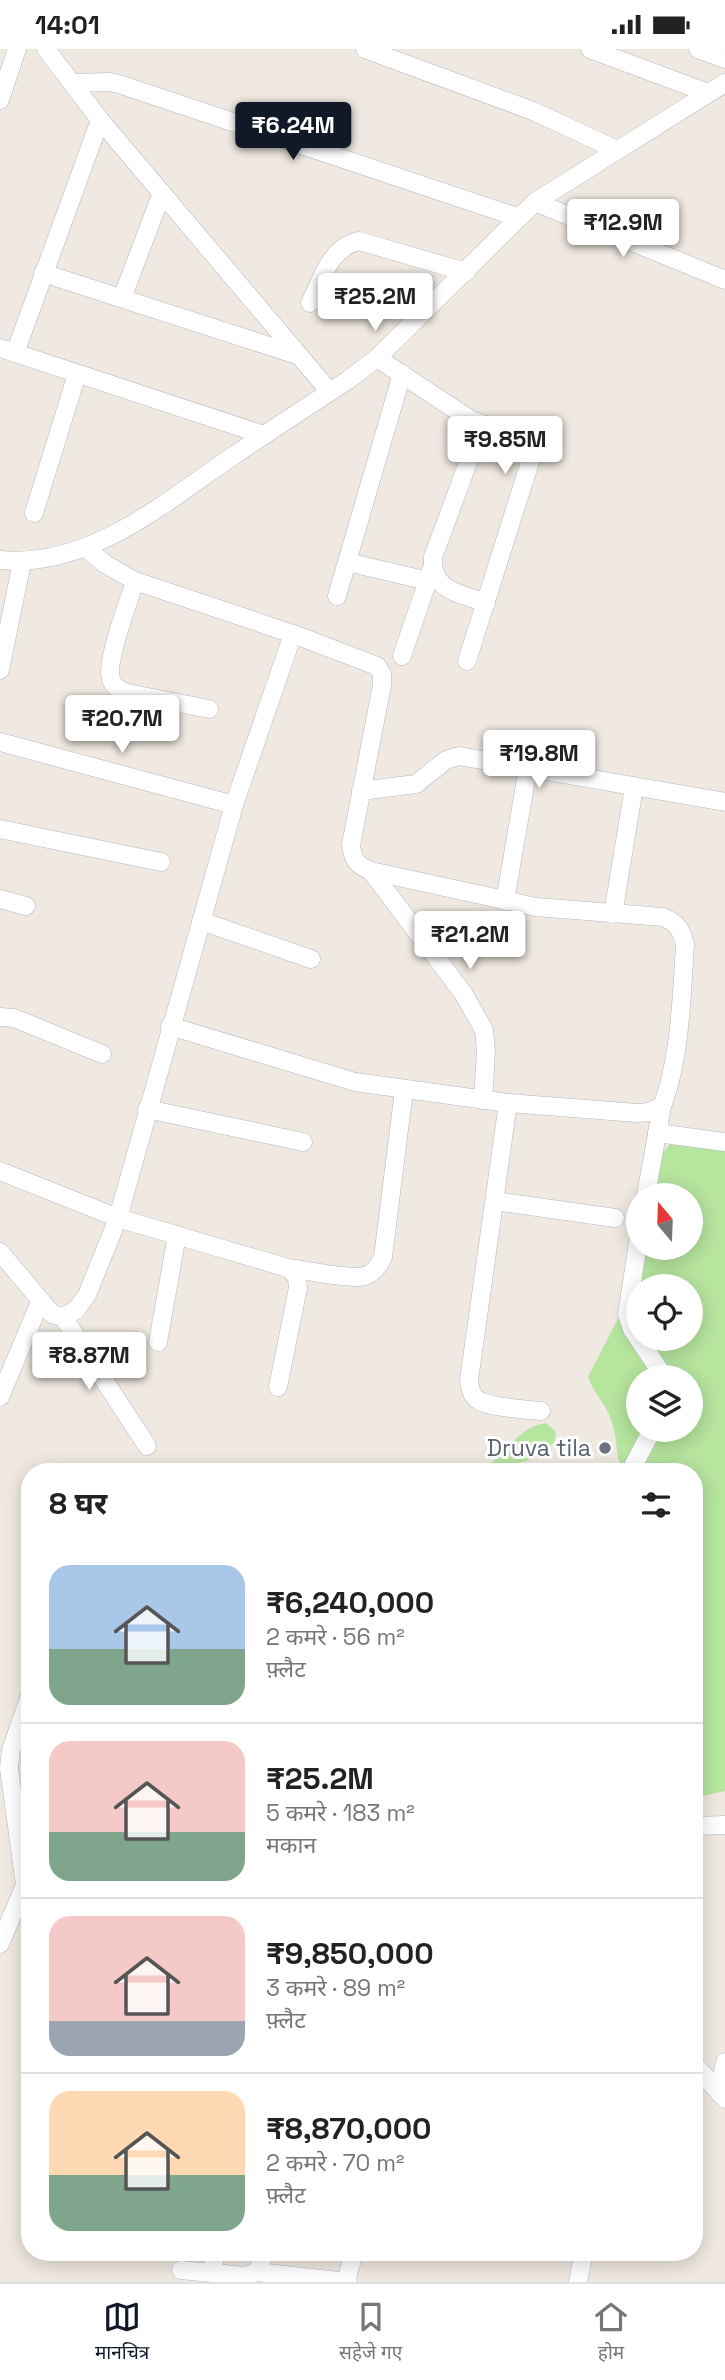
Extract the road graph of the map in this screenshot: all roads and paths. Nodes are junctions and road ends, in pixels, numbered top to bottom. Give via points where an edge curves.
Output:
1 (15, 49) edge
2 (46, 49) edge
3 (365, 49) edge
4 (590, 49) edge
5 (698, 49) edge
6 (725, 59) edge
7 (72, 83) junction
8 (725, 83) edge
9 (708, 93) junction
10 (0, 100) edge
11 (100, 120) junction
12 (615, 149) junction
13 (162, 193) junction
14 (535, 202) junction
15 (517, 217) junction
16 (725, 263) edge
17 (466, 272) junction
18 (43, 273) junction
19 (717, 276) edge
20 (122, 298) junction
21 (310, 303) dead end
22 (7, 351) edge
23 (300, 355) junction
24 (377, 358) junction
25 (77, 374) junction
26 (401, 374) junction
27 (330, 392) junction
28 (482, 425) junction
29 (264, 435) junction
30 (34, 513) dead end
31 (86, 548) junction
32 (0, 560) edge
33 (22, 562) junction
34 (347, 562) junction
35 (430, 575) junction
36 (135, 581) junction
37 (337, 596) dead end
38 (485, 603) junction
39 (293, 634) junction
40 (402, 656) dead end
41 (467, 661) dead end
42 (0, 670) edge
43 (209, 709) dead end
44 (0, 742) edge
45 (528, 768) junction
46 (634, 787) junction
47 (361, 791) junction
48 (725, 802) edge
49 (234, 805) junction
50 (0, 829) edge
51 (161, 862) dead end
52 (371, 871) junction
53 (0, 899) edge
54 (505, 901) junction
55 (26, 906) dead end
56 (613, 914) junction
57 (201, 921) junction
58 (311, 959) dead end
59 (0, 1017) edge
60 (170, 1026) junction
61 (102, 1054) dead end
62 (404, 1090) junction
63 (483, 1100) junction
64 (508, 1103) junction
65 (662, 1106) junction
66 (147, 1109) junction
67 (657, 1133) junction
68 (303, 1142) dead end
69 (725, 1142) edge
70 (0, 1171) edge
71 (648, 1183) edge
72 (495, 1202) junction
73 (118, 1218) junction
74 (615, 1218) dead end
75 (177, 1235) junction
76 (0, 1252) edge
77 (635, 1260) edge
78 (288, 1268) junction
79 (40, 1302) junction
80 (63, 1317) junction
81 (158, 1342) dead end
82 (656, 1365) edge
83 (278, 1387) dead end
84 (0, 1397) edge
85 (541, 1411) dead end
86 (646, 1442) edge
87 (147, 1445) dead end
88 (635, 1463) edge
89 (21, 1722) edge
90 (21, 1804) edge
91 (725, 1825) edge
92 (703, 1826) edge
93 (21, 1896) edge
94 (0, 1944) edge
95 (725, 2062) edge
96 (703, 2074) edge
97 (722, 2096) edge
98 (214, 2261) edge
99 (261, 2261) edge
100 (352, 2261) edge
101 (582, 2261) edge
102 (181, 2270) dead end
103 (257, 2272) junction
104 (212, 2273) junction
105 (236, 2279) edge
106 (347, 2282) edge
107 (578, 2282) edge

1 - 10 street
2 - 7 street
3 - 12 street via 533,111
4 - 9 street
5 - 6 street
7 - 11 street
7 - 15 street via 122,85
8 - 9 street
9 - 12 street
11 - 13 street
11 - 18 street
12 - 14 street
13 - 20 street
13 - 23 street
14 - 15 street
14 - 19 street
15 - 17 street
16 - 19 street
17 - 21 street via 359,241 346,243 335,254
17 - 24 street
18 - 20 street
18 - 22 street
20 - 23 street
22 - 25 street
23 - 27 street
24 - 26 street
24 - 27 street
25 - 29 street
25 - 30 street
26 - 28 street
26 - 34 street
27 - 29 street
28 - 35 street
28 - 38 street via 517,436 531,451
29 - 31 street via 152,511
31 - 33 street
31 - 36 street
32 - 33 street
33 - 42 street
34 - 35 street
34 - 37 street
35 - 38 street via 442,586
35 - 40 street
36 - 39 street
36 - 43 street via 110,665 112,683 127,693
38 - 41 street
39 - 47 street via 368,661 382,674
39 - 49 street
44 - 49 street
45 - 46 street
45 - 47 street via 459,756 446,759 416,784
45 - 54 street
46 - 48 street
46 - 56 street
47 - 52 street via 352,858
49 - 57 street
50 - 51 street
52 - 54 street
52 - 63 street via 463,993 484,1030
53 - 55 street
54 - 56 street
56 - 65 street via 676,922 685,944 681,1012
57 - 58 street
57 - 60 street
59 - 61 street via 14,1018
60 - 62 street via 355,1082
60 - 66 street
62 - 63 street
62 - 78 street via 379,1265 373,1272 355,1277
63 - 64 street
64 - 65 street via 637,1113
64 - 72 street
65 - 67 street
66 - 68 street
66 - 73 street
67 - 69 street
67 - 71 street
70 - 73 street
72 - 74 street
72 - 85 street via 470,1391 486,1403
73 - 75 street
73 - 80 street via 87,1295 76,1310
75 - 78 street
75 - 81 street
76 - 79 street
77 - 82 street via 627,1314
78 - 83 street via 297,1277 298,1288
79 - 80 street
79 - 84 street
80 - 87 street
86 - 88 street
89 - 90 street via 9,1767
91 - 92 street
93 - 94 street
95 - 97 street
96 - 97 street
98 - 104 street
99 - 103 street
100 - 106 street
101 - 107 street
102 - 104 street
103 - 105 street
103 - 106 street
104 - 105 street

